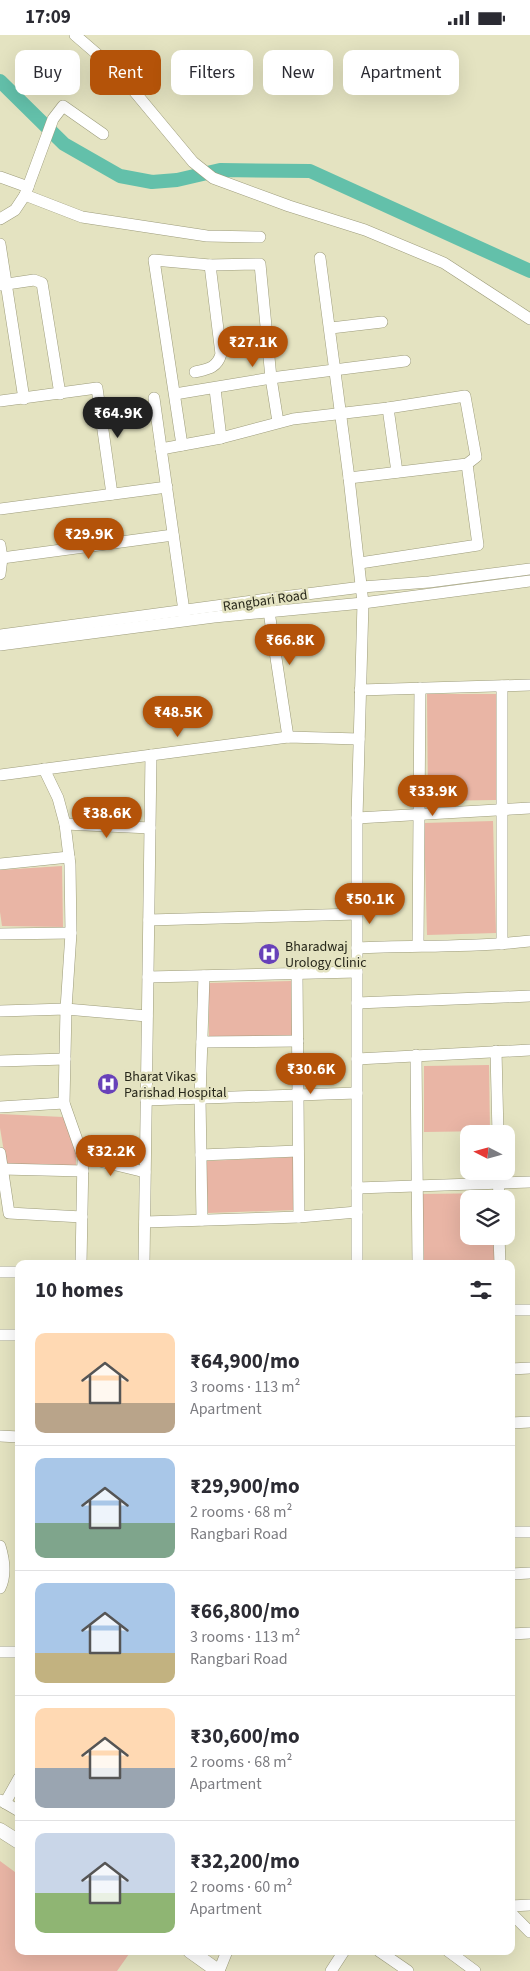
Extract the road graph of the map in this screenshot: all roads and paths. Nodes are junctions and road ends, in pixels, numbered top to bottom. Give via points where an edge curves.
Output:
1 (76, 35) edge
2 (103, 134) dead end
3 (0, 177) edge
4 (27, 191) junction
5 (0, 219) edge
6 (260, 237) dead end
7 (0, 244) edge
8 (320, 258) dead end
9 (210, 265) junction
10 (3, 284) edge
11 (530, 319) edge
12 (382, 322) dead end
13 (330, 329) junction
14 (405, 361) dead end
15 (335, 371) junction
16 (195, 372) dead end
17 (272, 378) junction
18 (215, 389) junction
19 (60, 393) junction
20 (175, 394) junction
21 (154, 398) dead end
22 (24, 399) junction
23 (0, 401) edge
24 (388, 408) junction
25 (340, 413) junction
26 (278, 422) junction
27 (221, 438) junction
28 (182, 445) junction
29 (161, 449) junction
30 (467, 464) junction
31 (397, 472) junction
32 (349, 478) junction
33 (167, 487) junction
34 (112, 494) junction
35 (0, 509) edge
36 (173, 535) junction
37 (0, 545) edge
38 (2, 559) junction
39 (360, 563) junction
40 (530, 569) edge
41 (0, 574) edge
42 (530, 581) edge
43 (362, 587) junction
44 (267, 599) junction
45 (363, 603) junction
46 (184, 611) junction
47 (269, 612) junction
48 (0, 635) edge
49 (0, 645) edge
50 (530, 685) edge
51 (502, 686) junction
52 (420, 688) junction
53 (360, 690) junction
54 (288, 737) junction
55 (359, 739) junction
56 (151, 755) junction
57 (44, 769) junction
58 (0, 775) edge
59 (530, 808) edge
60 (502, 810) junction
61 (420, 814) junction
62 (357, 818) junction
63 (65, 824) junction
64 (150, 828) junction
65 (69, 857) junction
66 (0, 864) edge
67 (357, 914) junction
68 (149, 920) junction
69 (0, 933) edge
70 (71, 933) junction
71 (530, 941) edge
72 (502, 944) junction
73 (418, 945) junction
74 (357, 949) junction
75 (357, 972) junction
76 (297, 973) junction
77 (204, 976) junction
78 (148, 977) junction
79 (530, 995) edge
80 (357, 1003) junction
81 (66, 1009) junction
82 (0, 1011) edge
83 (147, 1016) junction
84 (298, 1041) junction
85 (202, 1042) junction
86 (530, 1050) edge
87 (496, 1051) junction
88 (416, 1055) junction
89 (65, 1059) junction
90 (357, 1059) junction
91 (0, 1061) edge
92 (357, 1093) junction
93 (297, 1095) junction
94 (200, 1098) junction
95 (146, 1099) junction
96 (64, 1103) junction
97 (0, 1107) edge
98 (498, 1125) edge
99 (298, 1151) junction
100 (0, 1153) edge
101 (201, 1155) junction
102 (83, 1157) junction
103 (2, 1169) junction
104 (83, 1171) junction
105 (145, 1172) junction
106 (471, 1180) edge
107 (515, 1180) edge
108 (530, 1182) edge
109 (417, 1186) junction
110 (357, 1188) junction
111 (357, 1212) junction
112 (82, 1217) junction
113 (299, 1217) junction
114 (202, 1220) junction
115 (145, 1222) junction
116 (499, 1245) edge
117 (81, 1260) edge
118 (144, 1260) edge
119 (357, 1260) edge
120 (418, 1260) edge
121 (500, 1260) edge
122 (0, 1272) edge
123 (15, 1272) edge
124 (530, 1309) edge
125 (515, 1310) edge
126 (0, 1335) edge
127 (15, 1335) edge
128 (530, 1368) edge
129 (515, 1369) edge
130 (530, 1422) edge
131 (515, 1423) edge
132 (0, 1436) edge
133 (15, 1437) edge
134 (515, 1532) edge
135 (530, 1532) edge
136 (0, 1546) edge
137 (530, 1573) edge
138 (515, 1574) edge
139 (0, 1588) edge
140 (515, 1634) edge
141 (530, 1635) edge
142 (15, 1652) edge
143 (0, 1653) edge
144 (15, 1783) edge
145 (2, 1801) edge
146 (15, 1809) edge
147 (2, 1830) edge
148 (15, 1839) edge
149 (530, 1905) edge
150 (515, 1906) edge
151 (515, 1917) edge
152 (530, 1932) edge
153 (196, 1955) edge
154 (225, 1955) edge
155 (341, 1955) edge
156 (383, 1955) edge
157 (453, 1955) edge
158 (394, 1967) edge
159 (219, 1971) edge
160 (331, 1971) edge
161 (408, 1971) edge
162 (475, 1971) edge

1 - 11 street via 119,73 193,162 213,178 364,230 444,263
2 - 4 street via 63,106 53,119
3 - 4 street
4 - 5 street via 15,210
4 - 6 street via 82,217 208,236
7 - 10 street
8 - 13 street
9 - 16 street via 221,354 211,369
9 - 17 street via 260,264
9 - 20 street via 154,260
10 - 19 street via 34,280 42,283
10 - 22 street
12 - 13 street
13 - 15 street
14 - 15 street
15 - 17 street
15 - 25 street
17 - 18 street
17 - 26 street
18 - 20 street
18 - 27 street
19 - 22 street
19 - 34 street via 97,388
20 - 28 street
21 - 29 street
22 - 23 street
24 - 25 street
24 - 30 street via 465,396 476,457
24 - 31 street
25 - 26 street
25 - 32 street
26 - 27 street
27 - 28 street
28 - 29 street
29 - 33 street
30 - 31 street
30 - 39 street via 478,545
31 - 32 street
32 - 39 street
33 - 34 street
33 - 36 street
34 - 35 street
36 - 38 street
36 - 46 street
37 - 38 street
38 - 41 street
39 - 43 street
40 - 43 street, Rangbari Road
42 - 45 street, Rangbari Road
43 - 44 street, Rangbari Road
43 - 45 street
44 - 46 street, Rangbari Road
44 - 47 street
45 - 47 street, Rangbari Road
45 - 53 street
46 - 48 street, Rangbari Road
47 - 49 street, Rangbari Road
47 - 54 street
50 - 51 street
51 - 52 street
51 - 60 street
52 - 53 street
52 - 61 street
53 - 55 street
54 - 55 street
54 - 56 street
55 - 62 street
56 - 57 street
56 - 64 street
57 - 58 street
57 - 63 street via 58,797
59 - 60 street
60 - 61 street
60 - 72 street
61 - 62 street
61 - 73 street
62 - 67 street
63 - 64 street
63 - 65 street
64 - 68 street
65 - 66 street
65 - 70 street
67 - 68 street
67 - 74 street
68 - 78 street
69 - 70 street
70 - 81 street
71 - 72 street
72 - 73 street
73 - 74 street
74 - 75 street
75 - 76 street
75 - 80 street
76 - 77 street
76 - 84 street
77 - 78 street
77 - 85 street
78 - 83 street
79 - 80 street
80 - 90 street
81 - 82 street
81 - 83 street
81 - 89 street
83 - 95 street
84 - 85 street
84 - 93 street
85 - 94 street
86 - 87 street
87 - 88 street
87 - 98 street
88 - 90 street
88 - 109 street
89 - 91 street
89 - 96 street
90 - 92 street
92 - 93 street
92 - 110 street
93 - 94 street
93 - 99 street
94 - 95 street
94 - 101 street
95 - 105 street
96 - 97 street
96 - 102 street
99 - 101 street
99 - 113 street
100 - 103 street
101 - 114 street
102 - 104 street
102 - 105 street
103 - 104 street
103 - 112 street via 9,1213
104 - 112 street
105 - 115 street
106 - 109 street
107 - 108 street
109 - 110 street
109 - 120 street
110 - 111 street
111 - 113 street
111 - 119 street
112 - 117 street
113 - 114 street
114 - 115 street
115 - 118 street
116 - 121 street
122 - 123 street
124 - 125 street
126 - 127 street
128 - 129 street
130 - 131 street
132 - 133 street
134 - 135 street
136 - 139 street via 4,1572
137 - 138 street
140 - 141 street
142 - 143 street
144 - 145 street
145 - 146 street
147 - 148 main road
149 - 150 street
151 - 152 street
153 - 159 main road
154 - 159 street
155 - 160 street
156 - 158 street
157 - 162 street
158 - 161 street

